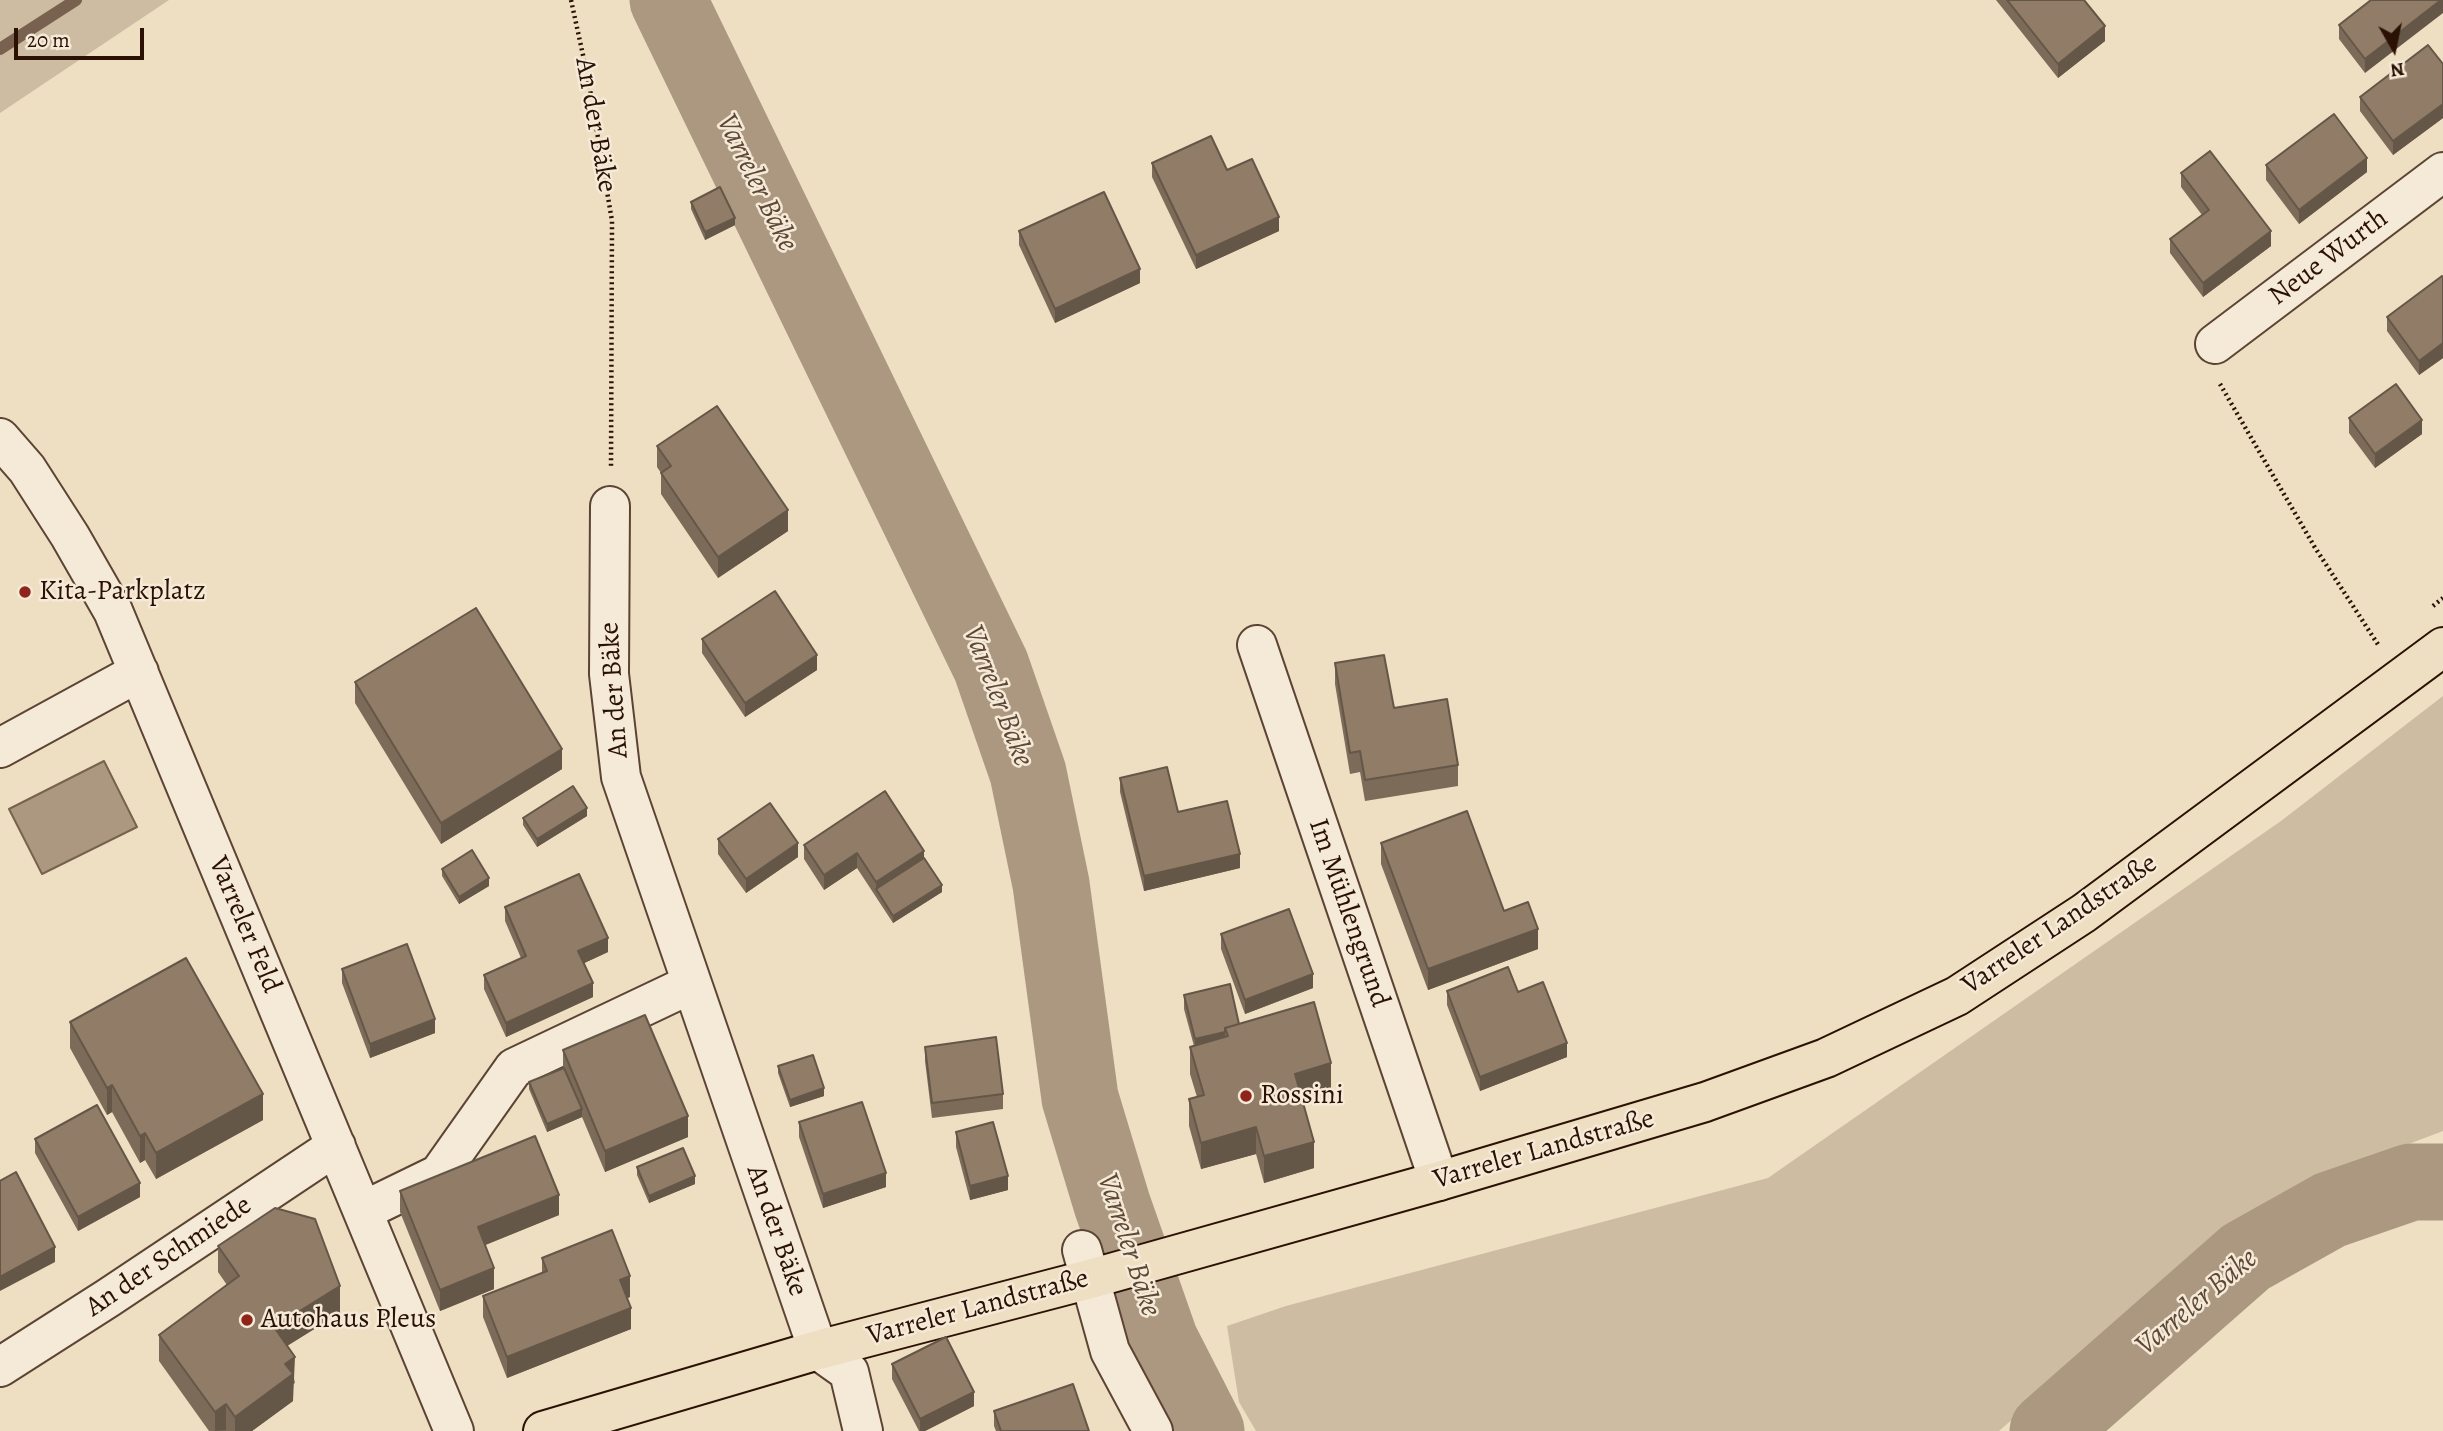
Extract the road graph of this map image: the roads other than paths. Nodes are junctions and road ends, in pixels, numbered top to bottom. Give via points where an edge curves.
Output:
1 (2443, 172) edge
2 (2215, 344) road end
3 (0, 438) edge
4 (610, 506) road end
5 (1257, 645) dead end
6 (2443, 647) edge
7 (139, 672) junction
8 (0, 748) edge
9 (691, 984) junction
10 (336, 1146) junction
11 (1439, 1181) junction
12 (363, 1211) junction
13 (1086, 1264) junction
14 (818, 1350) junction
15 (0, 1367) edge
16 (454, 1431) edge
17 (543, 1431) edge
18 (863, 1431) edge
19 (1153, 1431) edge

1 - 2 street, Neue Wurth
3 - 7 street, Varreler Feld via 27,469 70,536 113,611
4 - 9 street, An der Bäke via 609,674 621,778
5 - 11 street, Im Mühlengrund
6 - 11 main road, Varreler Landstraße via 2084,914 1957,996 1826,1058 1717,1098
7 - 8 street
7 - 10 street, Varreler Feld
9 - 12 street via 514,1068 439,1174
9 - 14 street, An der Bäke
10 - 12 street, Varreler Feld
10 - 15 street, An der Schmiede
11 - 13 main road, Varreler Landstraße via 1166,1258
12 - 16 street, Varreler Feld
13 - 14 main road, Varreler Landstraße
13 - 19 street via 1110,1351
14 - 17 main road, Varreler Landstraße
14 - 18 street via 849,1372

